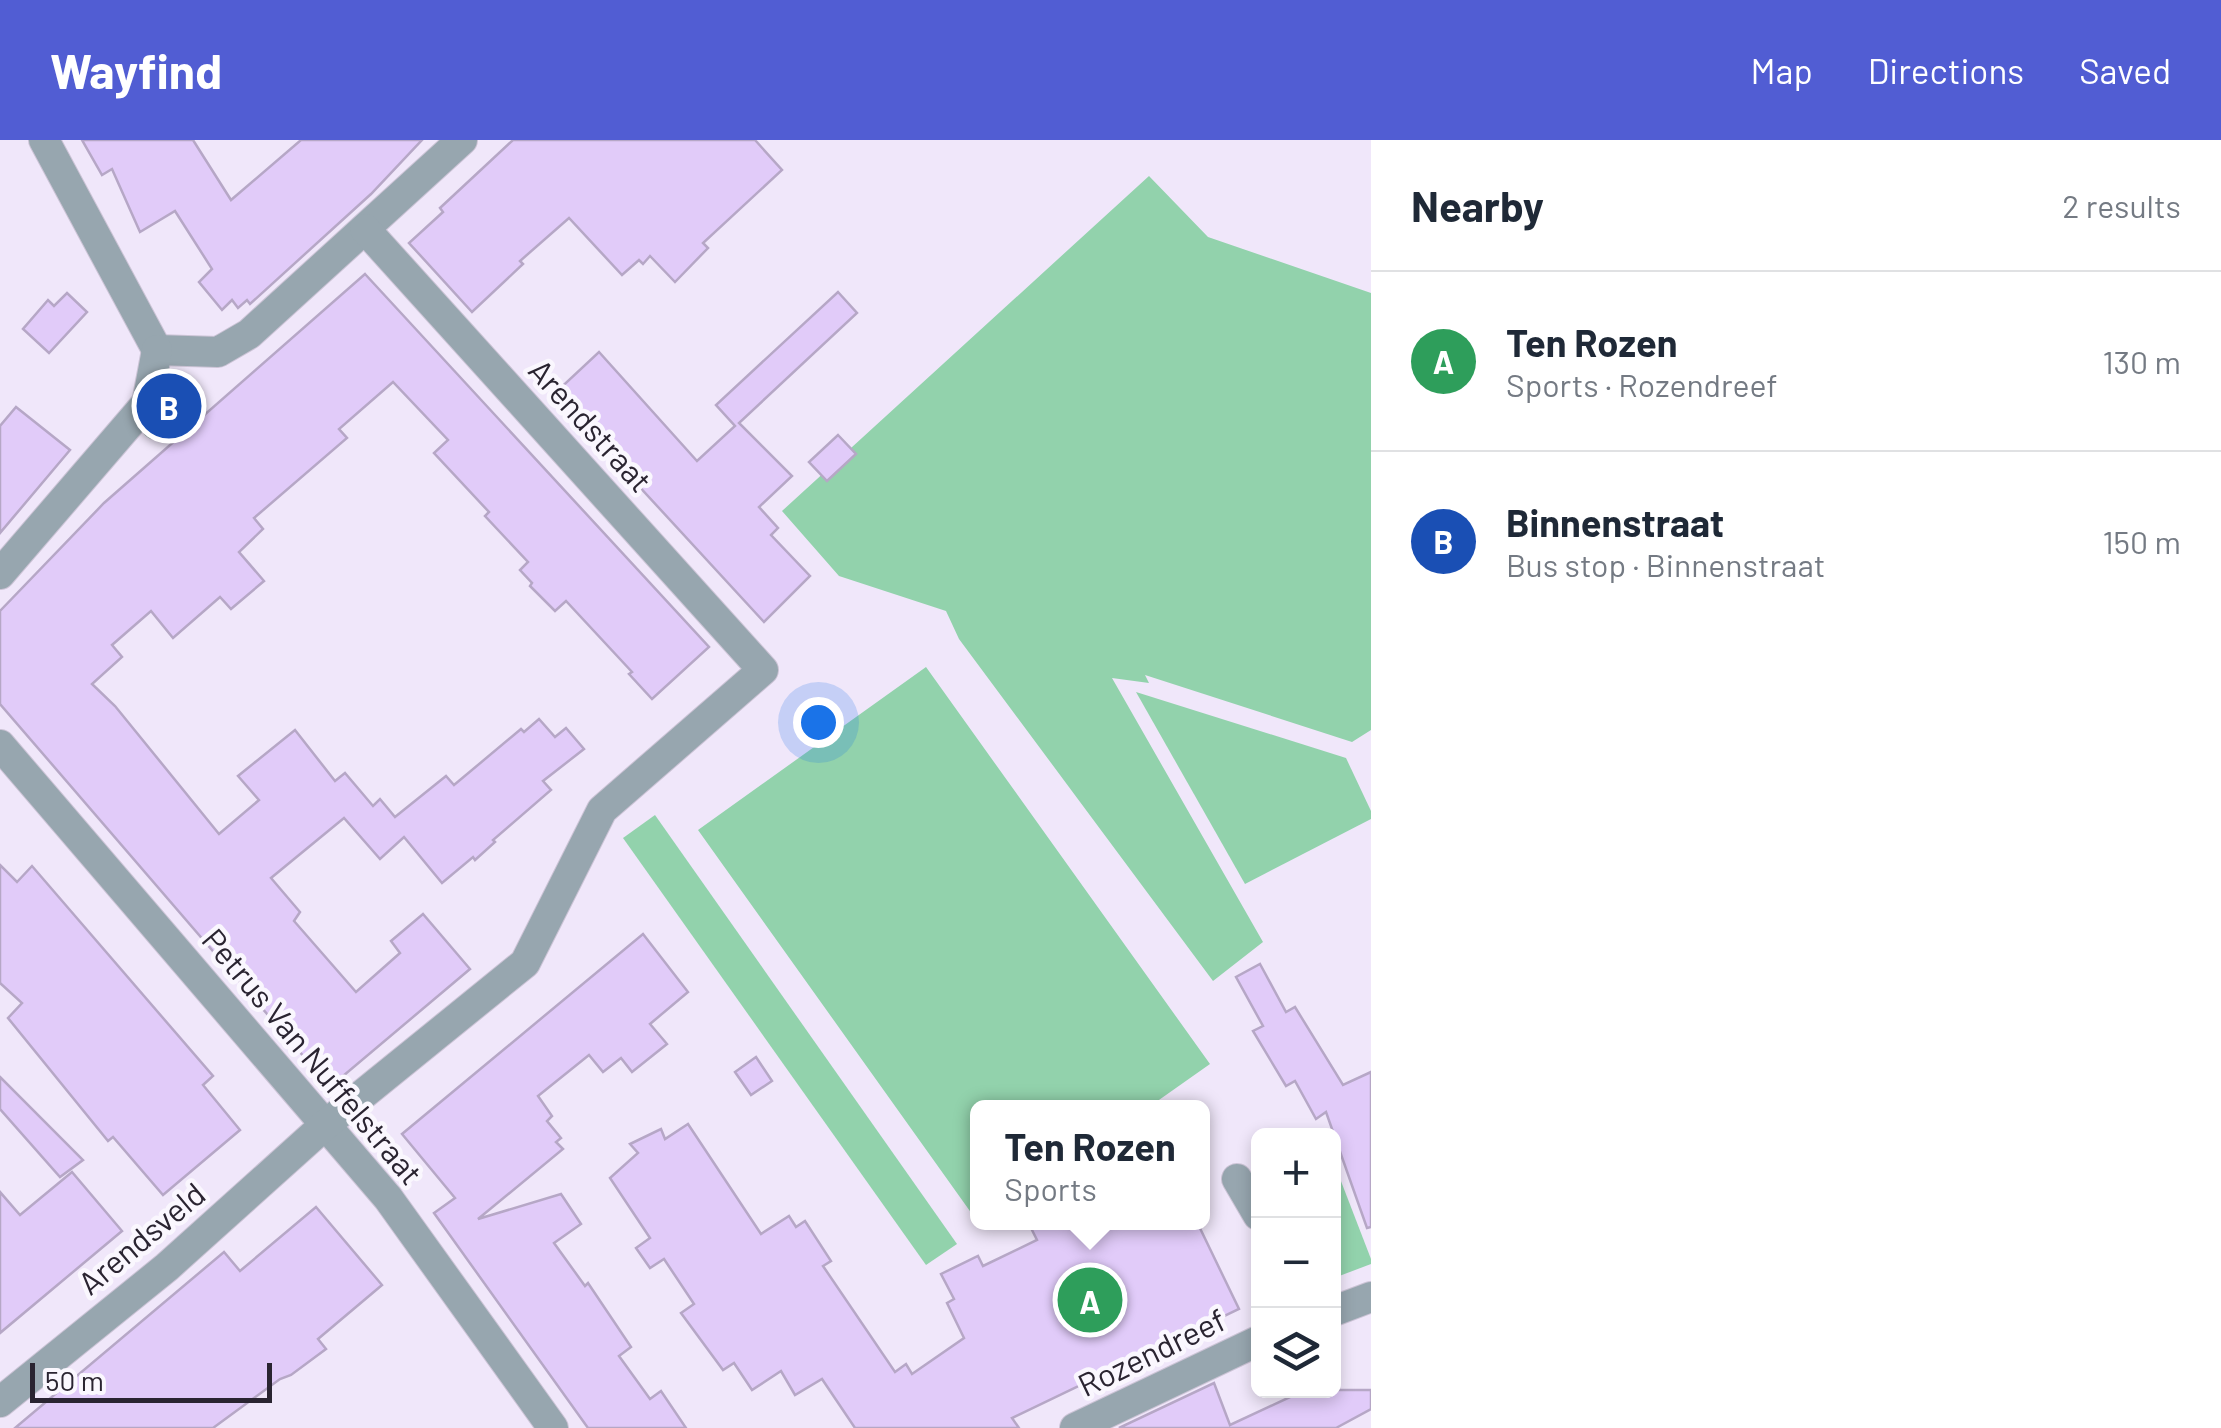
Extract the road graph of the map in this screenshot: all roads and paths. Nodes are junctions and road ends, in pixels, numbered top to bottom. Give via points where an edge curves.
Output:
1 (44, 140) edge
2 (462, 140) edge
3 (365, 229) junction
4 (157, 350) junction
5 (0, 574) edge
6 (763, 670) joint
7 (0, 745) edge
8 (325, 1125) junction
9 (1237, 1179) dead end
10 (1251, 1203) edge
11 (1371, 1298) edge
12 (1341, 1309) edge
13 (1251, 1344) edge
14 (0, 1402) edge
15 (553, 1428) edge
16 (1075, 1428) edge

1 - 4 street
2 - 3 street
3 - 4 street via 250,334 218,352
3 - 6 street, Arendstraat
4 - 5 street via 148,404
6 - 8 street, Arendsveld via 602,810 525,963
7 - 8 street, Petrus Van Nuffelstraat
8 - 14 street, Arendsveld via 167,1267
8 - 15 street, Petrus Van Nuffelstraat via 388,1198
9 - 10 street
11 - 12 street
13 - 16 street, Rozendreef

